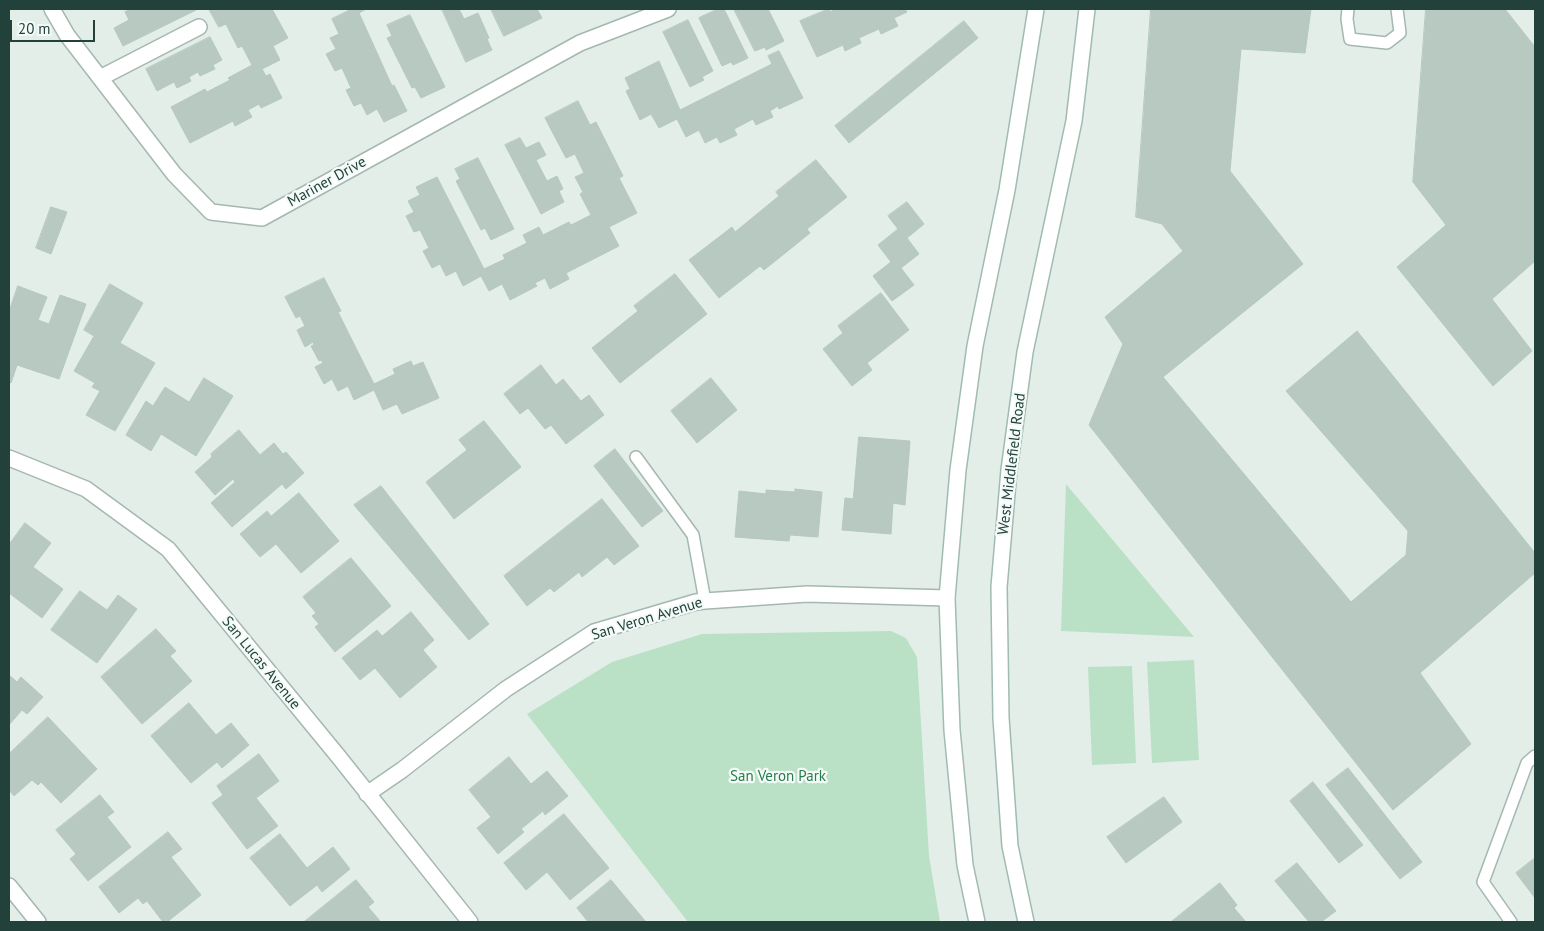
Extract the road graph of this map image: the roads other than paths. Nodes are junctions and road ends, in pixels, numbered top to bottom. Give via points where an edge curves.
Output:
1 (52, 9) edge
2 (668, 9) edge
3 (1036, 9) edge
4 (1087, 9) edge
5 (1348, 9) edge
6 (1397, 9) edge
7 (199, 27) dead end
8 (100, 78) junction
9 (636, 457) dead end
10 (9, 458) edge
11 (947, 598) junction
12 (705, 601) junction
13 (1535, 756) edge
14 (367, 794) junction
15 (9, 886) edge
16 (38, 922) edge
17 (470, 922) edge
18 (977, 922) edge
19 (1026, 922) edge
20 (1510, 922) edge

1 - 8 street, Mariner Drive via 67,36
2 - 8 street, Mariner Drive via 580,43 262,218 212,212 174,174
3 - 11 street via 1007,190 975,346 958,470
4 - 19 street, West Middlefield Road via 1074,121 1026,352 1009,470 999,587 1001,718 1010,846
5 - 6 lane via 1350,39 1387,43 1400,34
7 - 8 street
9 - 12 lane via 693,535
10 - 14 street, San Lucas Avenue via 86,488 168,549
11 - 12 street, San Veron Avenue via 807,594
11 - 18 street via 952,730 965,865
12 - 14 street, San Veron Avenue via 594,632 506,689
13 - 20 lane via 1527,763 1483,882
14 - 17 street, San Lucas Avenue
15 - 16 street

